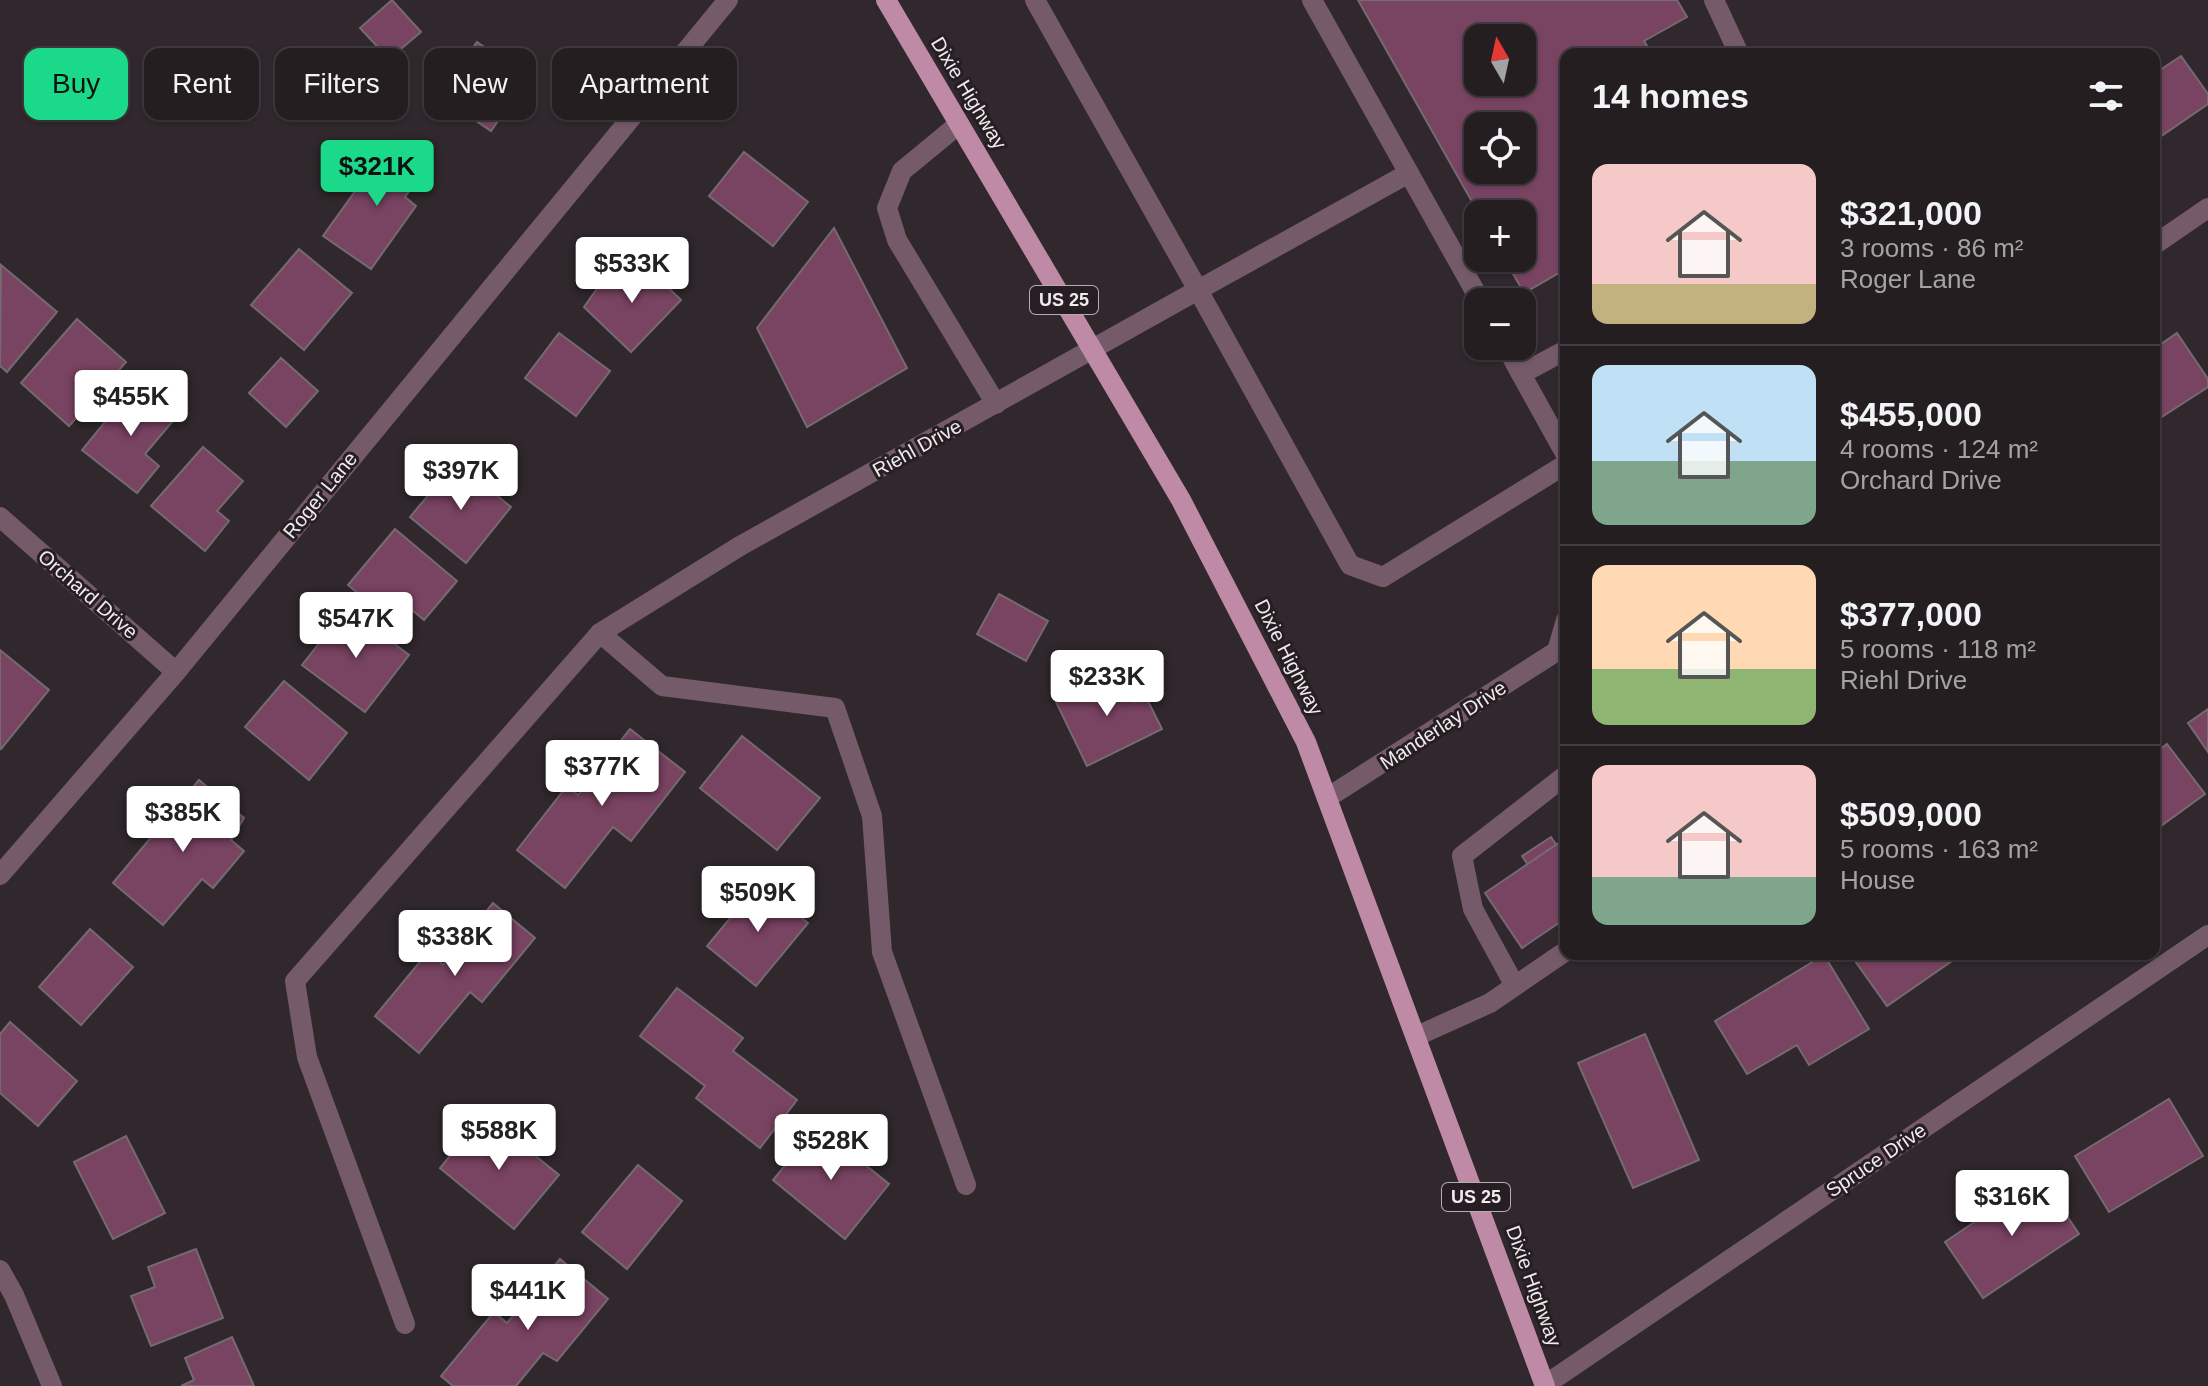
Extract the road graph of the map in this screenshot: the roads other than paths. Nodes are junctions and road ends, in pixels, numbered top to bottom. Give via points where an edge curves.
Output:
1 (728, 0) edge
2 (886, 0) edge
3 (1035, 0) edge
4 (1312, 0) edge
5 (1714, 0) edge
6 (1736, 48) edge
7 (959, 124) junction
8 (1409, 173) junction
9 (2208, 208) edge
10 (2160, 241) edge
11 (1473, 288) edge
12 (1198, 290) junction
13 (1094, 350) junction
14 (1560, 353) edge
15 (1514, 360) edge
16 (1521, 374) junction
17 (996, 404) junction
18 (1560, 444) edge
19 (1560, 468) edge
20 (0, 517) edge
21 (600, 633) junction
22 (1560, 657) edge
23 (176, 672) junction
24 (1560, 780) edge
25 (1327, 798) junction
26 (0, 875) edge
27 (2208, 935) edge
28 (1560, 955) edge
29 (1515, 986) junction
30 (1417, 1036) junction
31 (966, 1185) dead end
32 (0, 1270) edge
33 (405, 1324) dead end
34 (1545, 1385) edge
35 (52, 1386) edge

1 - 23 street, Roger Lane
2 - 7 main road, Dixie Highway / US 25
3 - 12 street
4 - 8 street
5 - 6 street
7 - 13 main road, Dixie Highway / US 25
7 - 17 street via 902,171 887,208 897,240
8 - 11 street
8 - 12 street, Riehl Drive
9 - 10 street
12 - 13 street, Riehl Drive
12 - 19 street via 1350,565 1383,577
13 - 17 street, Riehl Drive
13 - 25 main road, Dixie Highway / US 25 via 1181,500 1306,742
14 - 16 street
15 - 16 street
16 - 18 street
17 - 21 street, Riehl Drive via 740,546
20 - 23 street, Orchard Drive
21 - 31 street via 662,686 835,708 872,816 882,952
21 - 33 street, Riehl Drive via 295,981 307,1057
22 - 25 street, Manderlay Drive
23 - 26 street, Roger Lane
24 - 29 street via 1462,856 1473,909
25 - 30 main road, Dixie Highway / US 25
27 - 34 street, Spruce Drive
28 - 29 street
29 - 30 street
30 - 34 main road, Dixie Highway / US 25
32 - 35 street

